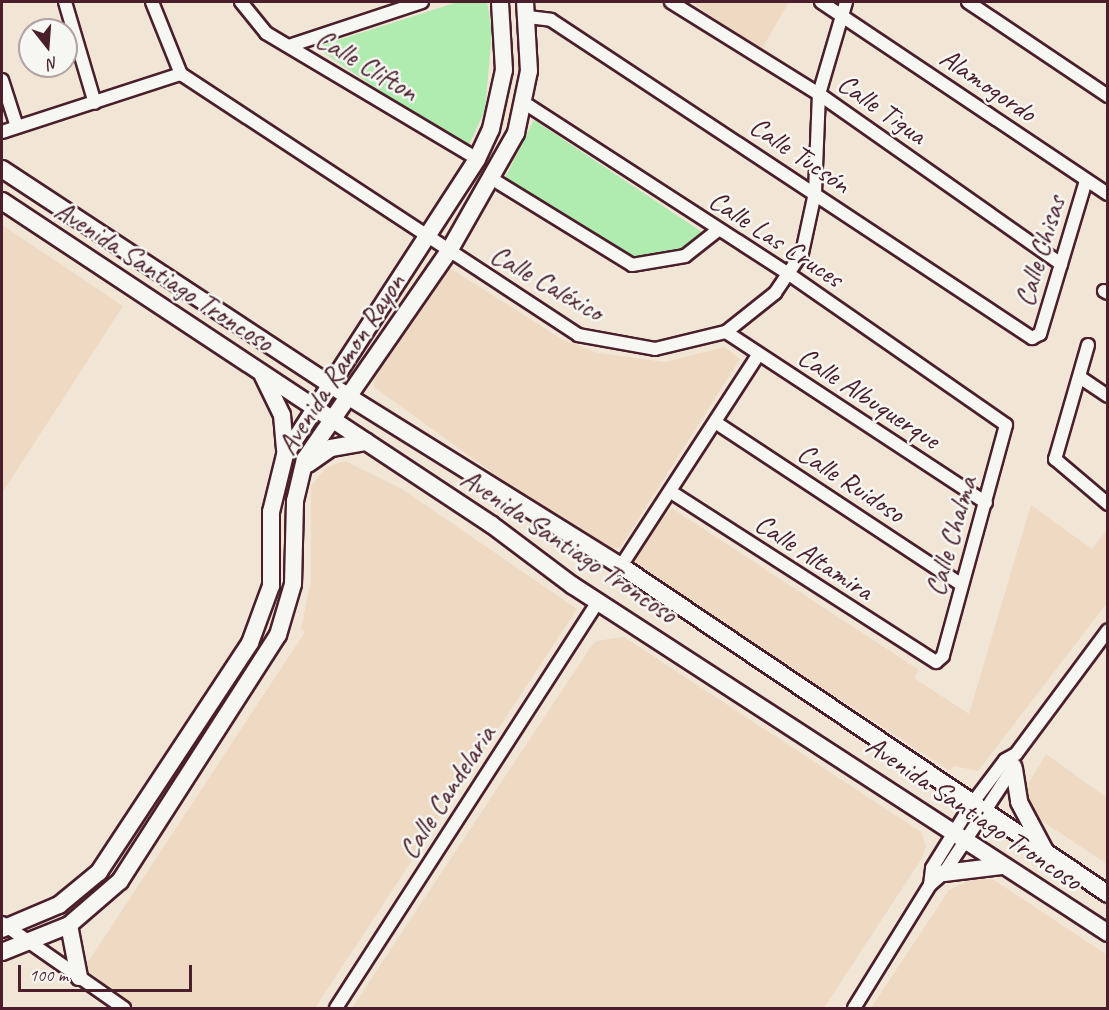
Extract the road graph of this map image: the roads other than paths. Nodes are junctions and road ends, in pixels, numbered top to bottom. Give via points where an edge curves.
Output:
1 (65, 2) edge
2 (155, 2) edge
3 (241, 2) edge
4 (422, 2) edge
5 (500, 2) edge
6 (671, 2) edge
7 (821, 2) edge
8 (846, 2) edge
9 (968, 2) edge
10 (527, 10) edge
11 (842, 15) junction
12 (289, 46) junction
13 (181, 74) junction
14 (2, 80) edge
15 (819, 94) junction
16 (1107, 96) edge
17 (523, 102) junction
18 (95, 103) junction
19 (17, 127) junction
20 (2, 132) edge
21 (477, 159) junction
22 (2, 170) edge
23 (494, 180) junction
24 (1086, 181) junction
25 (815, 193) junction
26 (1107, 194) edge
27 (2, 201) edge
28 (718, 230) junction
29 (427, 237) junction
30 (449, 251) junction
31 (1061, 264) junction
32 (789, 274) junction
33 (726, 332) junction
34 (1040, 334) joint
35 (1088, 345) dead end
36 (758, 355) junction
37 (261, 372) junction
38 (1081, 378) junction
39 (327, 383) junction
40 (1107, 396) edge
41 (349, 397) junction
42 (312, 407) junction
43 (1002, 418) joint
44 (334, 420) junction
45 (715, 422) junction
46 (366, 442) junction
47 (285, 455) junction
48 (302, 467) junction
49 (671, 492) junction
50 (986, 503) junction
51 (1107, 504) edge
52 (621, 566) junction
53 (961, 584) junction
54 (598, 602) junction
55 (1107, 630) edge
56 (931, 662) joint
57 (1015, 762) junction
58 (977, 809) junction
59 (961, 833) junction
60 (1047, 855) junction
61 (1004, 866) junction
62 (944, 873) junction
63 (930, 885) junction
64 (1107, 894) edge
65 (69, 925) junction
66 (4, 926) edge
67 (1107, 933) edge
68 (28, 940) junction
69 (2, 951) edge
70 (79, 977) junction
71 (124, 1008) edge
72 (336, 1008) edge
73 (854, 1008) edge

1 - 18 street
2 - 13 street
3 - 12 street, Calle Clifton via 260,28
4 - 12 street
5 - 21 main road, Avenida Ramon Rayon via 504,70 491,129
6 - 15 street, Calle Tigua
7 - 11 street, Alamogordo
8 - 11 street, Calle Caléxico
9 - 16 street
10 - 17 main road, Avenida Ramon Rayon
10 - 25 street, Calle Tucsón via 551,20
11 - 15 street, Calle Caléxico
11 - 24 street, Alamogordo
12 - 21 street, Calle Clifton
13 - 18 street
13 - 29 street, Calle Caléxico
14 - 19 street
15 - 25 street, Calle Caléxico
15 - 31 street, Calle Tigua
17 - 23 main road, Avenida Ramon Rayon via 516,133
17 - 28 street, Calle Las Cruces
18 - 19 street
19 - 20 street
21 - 29 main road, Avenida Ramon Rayon
22 - 39 main road, Avenida Santiago Troncoso
23 - 28 street via 632,265 685,256
23 - 30 main road, Avenida Ramon Rayon
24 - 26 street, Alamogordo
24 - 31 street, Calle Chisas
25 - 32 street, Calle Caléxico via 802,253
25 - 34 street, Calle Tucsón via 1027,337
27 - 37 main road, Avenida Santiago Troncoso
28 - 32 street, Calle Las Cruces
29 - 30 street, Calle Caléxico
29 - 39 main road, Avenida Ramon Rayon
30 - 33 street, Calle Caléxico via 578,335 615,346 664,348
30 - 41 main road, Avenida Ramon Rayon
31 - 34 street, Calle Chisas
32 - 33 street, Calle Caléxico via 776,293
32 - 43 street, Calle Las Cruces
33 - 36 street, Calle Albuquerque
35 - 38 street
36 - 45 street
36 - 50 street, Calle Albuquerque
37 - 42 main road, Avenida Santiago Troncoso
37 - 47 main road via 282,414
38 - 40 street
38 - 51 street via 1055,459
39 - 41 main road, Avenida Santiago Troncoso
39 - 42 main road, Avenida Ramon Rayon
41 - 44 main road, Avenida Ramon Rayon
41 - 52 main road, Avenida Santiago Troncoso
42 - 44 main road, Avenida Santiago Troncoso
42 - 47 main road, Avenida Ramon Rayon
43 - 50 street, Calle Chalma via 1007,434
44 - 46 main road, Avenida Santiago Troncoso
44 - 48 main road, Avenida Ramon Rayon
45 - 49 street
45 - 53 street, Calle Ruidoso
46 - 48 main road via 331,448
46 - 54 main road, Avenida Santiago Troncoso
47 - 66 main road, Avenida Ramon Rayon via 271,512 271,586 250,643 99,872 59,905
48 - 65 main road, Avenida Ramon Rayon via 295,501 293,584 278,635 120,881
49 - 52 street
49 - 56 street, Calle Altamira
50 - 53 street, Calle Chalma
52 - 58 main road, Avenida Santiago Troncoso
53 - 56 street, Calle Chalma via 943,656
54 - 59 main road, Avenida Santiago Troncoso
54 - 72 street, Calle Candelaria
55 - 57 street
57 - 58 street
57 - 60 main road via 1019,802
58 - 59 street
58 - 60 main road, Avenida Santiago Troncoso
59 - 61 main road, Avenida Santiago Troncoso
59 - 62 street
59 - 63 street via 932,868
60 - 64 main road, Avenida Santiago Troncoso
61 - 62 main road
61 - 67 main road, Avenida Santiago Troncoso
62 - 63 street
63 - 73 street
65 - 68 main road, Avenida Ramon Rayon
65 - 70 main road
66 - 68 street
68 - 69 main road, Avenida Ramon Rayon
68 - 70 street
70 - 71 street

